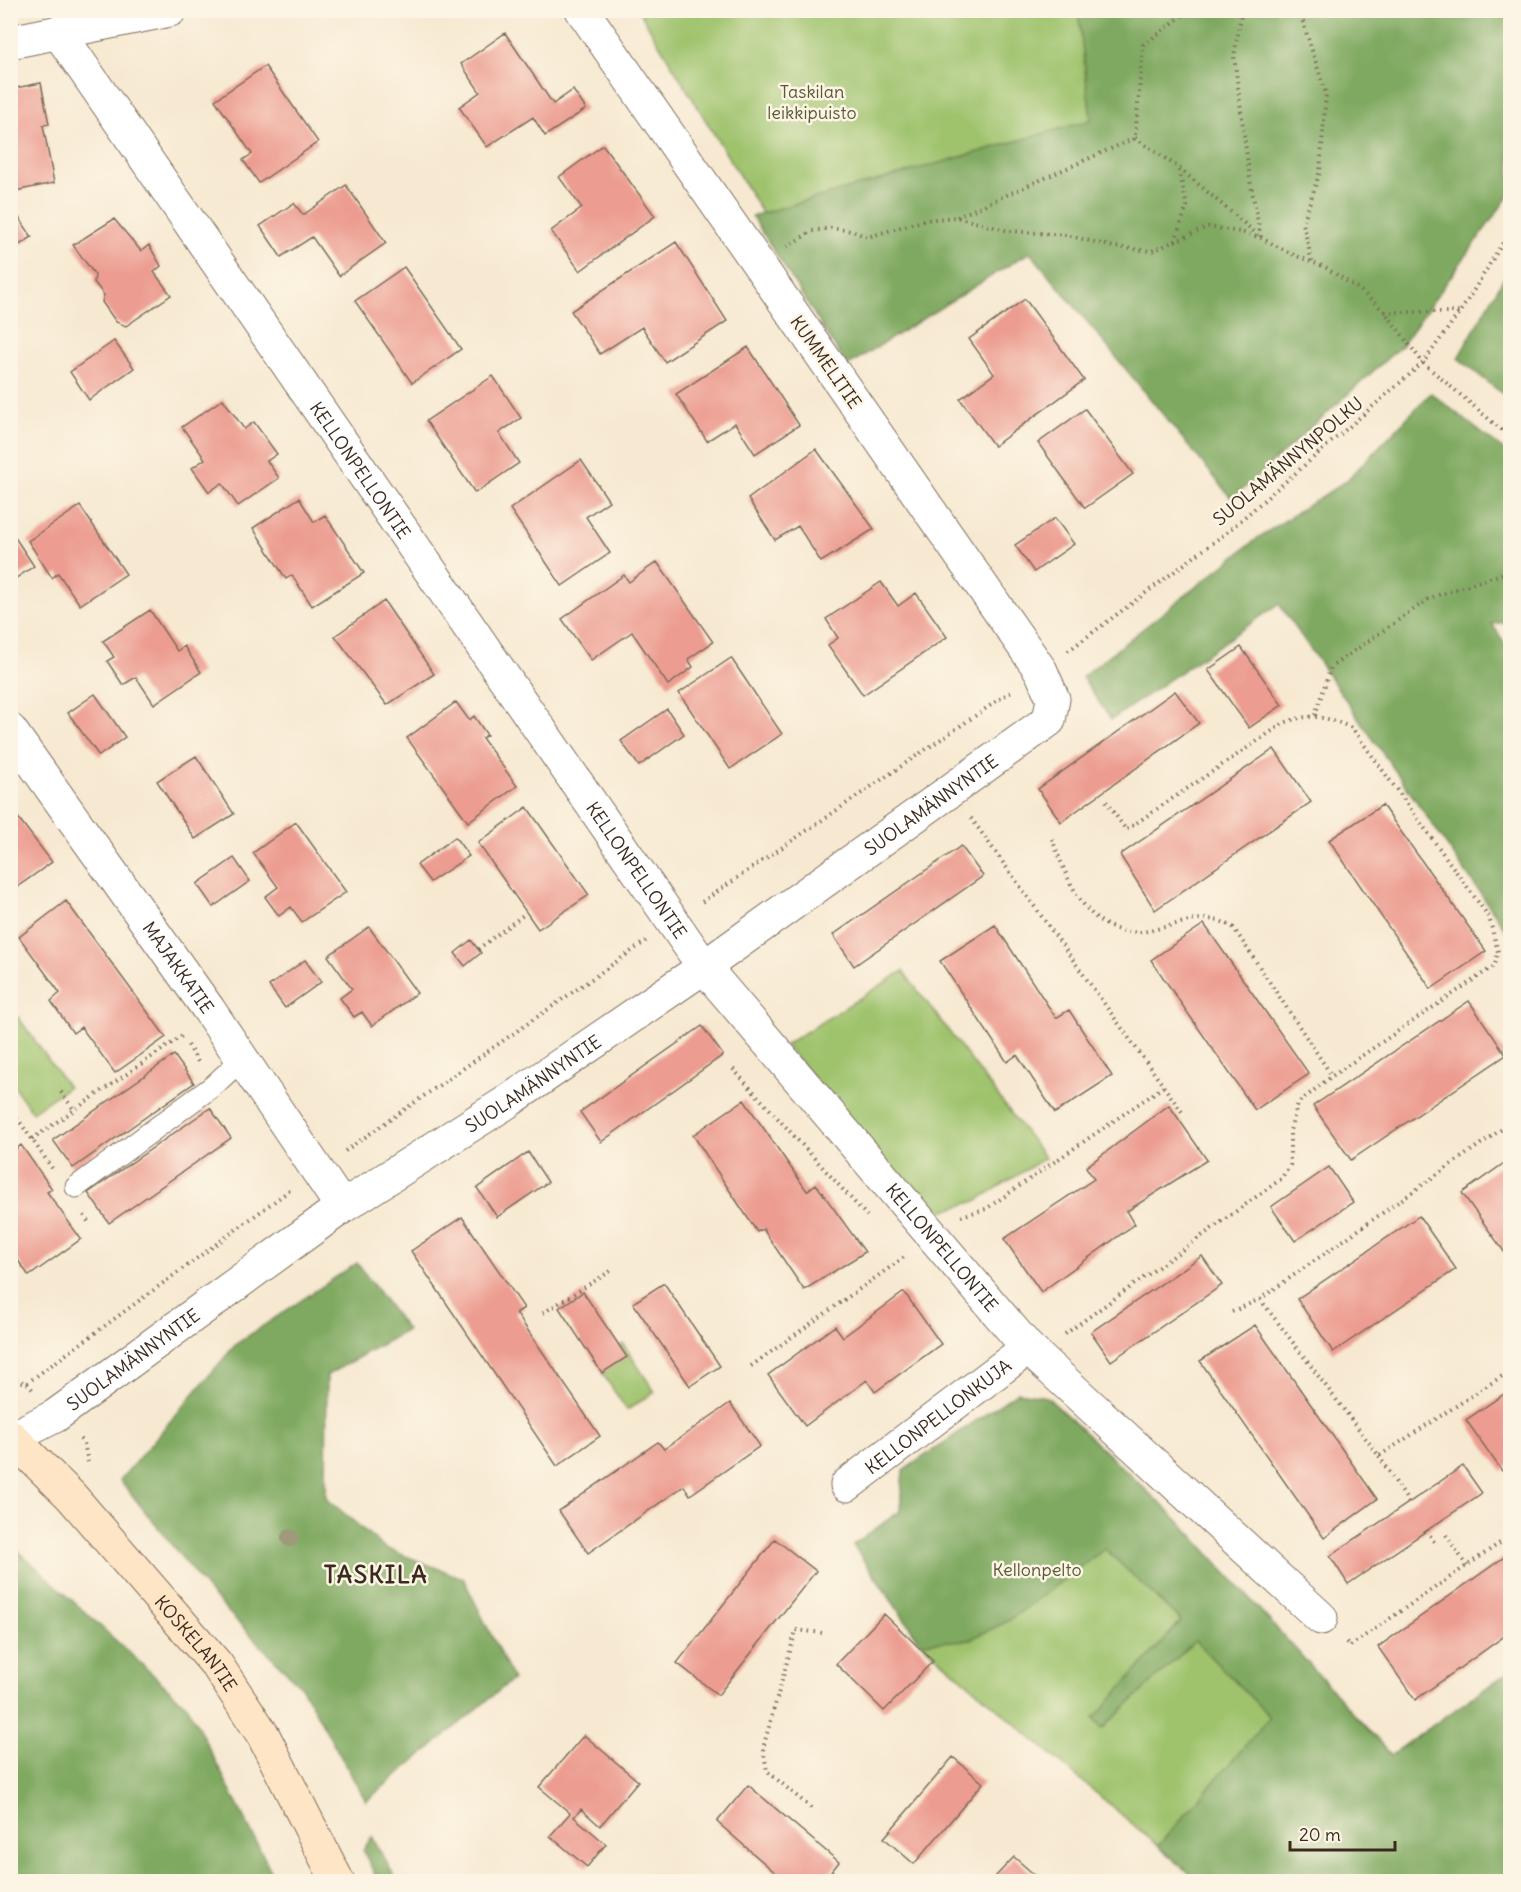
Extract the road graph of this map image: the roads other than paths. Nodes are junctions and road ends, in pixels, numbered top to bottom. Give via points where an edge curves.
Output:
1 (170, 10) edge
2 (582, 10) edge
3 (59, 33) junction
4 (10, 42) edge
5 (1049, 720) joint
6 (10, 730) edge
7 (704, 967) junction
8 (242, 1059) junction
9 (77, 1197) road end
10 (342, 1207) junction
11 (1031, 1351) junction
12 (11, 1437) edge
13 (847, 1485) dead end
14 (1322, 1618) road end
15 (338, 1881) edge

1 - 3 street
2 - 5 street, KUMMELITIE via 1041,671 1053,699
3 - 4 street
3 - 7 street, KELLONPELLONTIE
5 - 7 street, SUOLAMÄNNYNTIE
6 - 8 street, MAJAKKATIE
7 - 10 street, SUOLAMÄNNYNTIE via 507,1102
7 - 11 street, KELLONPELLONTIE
8 - 9 lane
8 - 10 street, MAJAKKATIE
10 - 12 street, SUOLAMÄNNYNTIE via 55,1416
11 - 13 street, KELLONPELLONKUJA
11 - 14 street, KELLONPELLONTIE
12 - 15 main road, KOSKELANTIE via 70,1496 217,1665 263,1735

